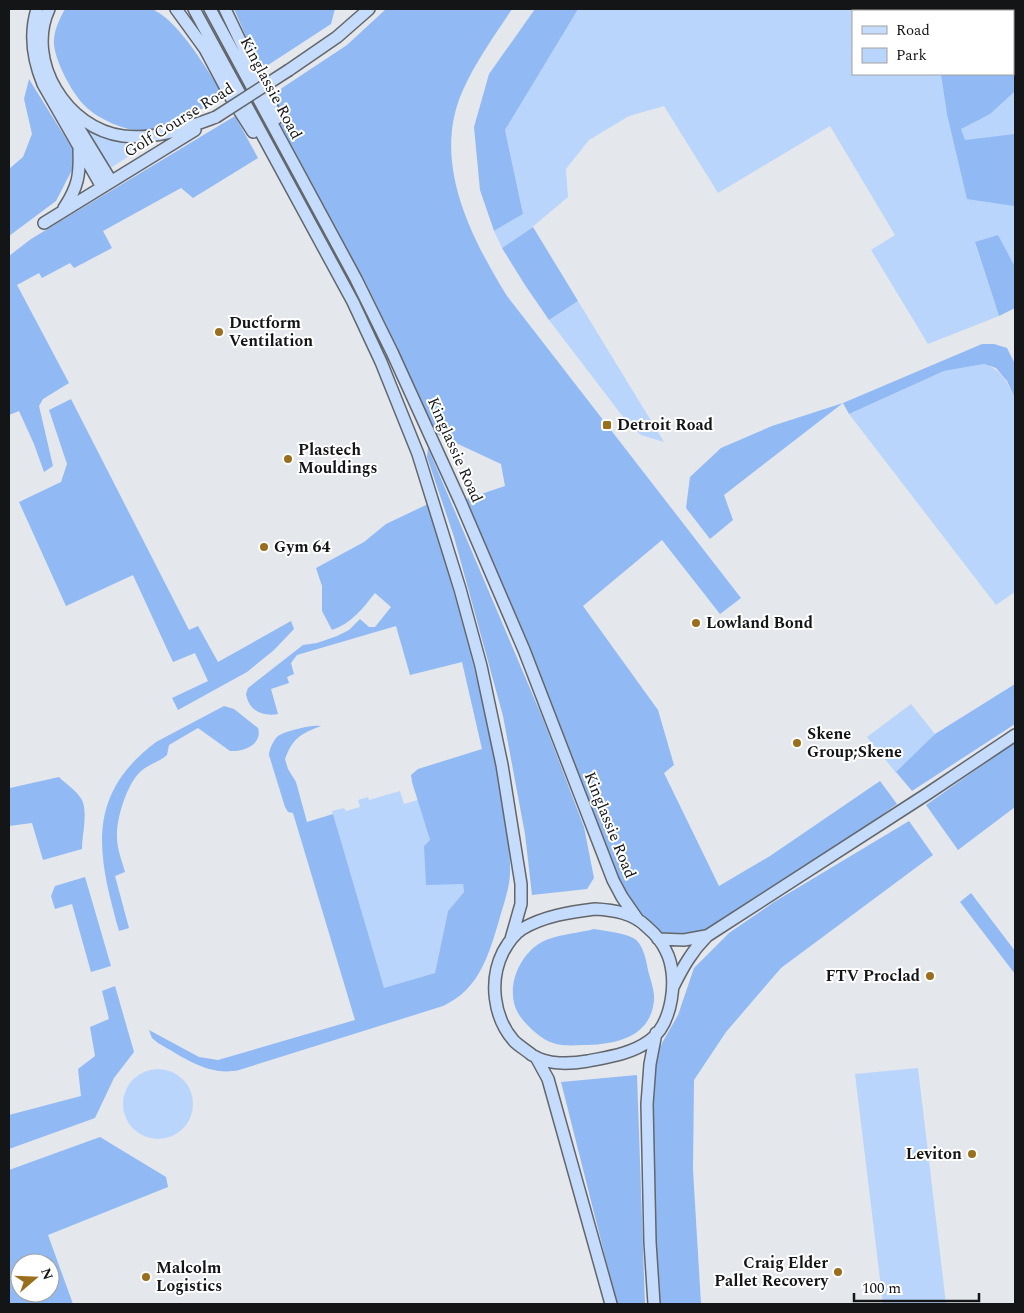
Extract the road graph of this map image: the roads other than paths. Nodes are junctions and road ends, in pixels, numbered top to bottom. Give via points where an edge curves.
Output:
1 (36, 9) edge
2 (49, 9) edge
3 (176, 9) edge
4 (194, 9) edge
5 (210, 9) edge
6 (226, 9) edge
7 (369, 9) edge
8 (360, 14) edge
9 (61, 99) junction
10 (216, 117) junction
11 (79, 148) junction
12 (106, 184) junction
13 (63, 210) junction
14 (306, 213) junction
15 (321, 214) junction
16 (44, 223) dead end
17 (1015, 734) edge
18 (638, 920) junction
19 (707, 936) junction
20 (511, 939) junction
21 (658, 939) junction
22 (673, 988) junction
23 (656, 1033) junction
24 (536, 1057) junction
25 (611, 1304) edge
26 (654, 1304) edge

1 - 11 main road via 32,38 37,70
2 - 9 main road via 44,24 43,52 50,78
3 - 14 main road via 205,49 230,96
4 - 14 main road, Kinglassie Road
5 - 15 main road, Kinglassie Road
6 - 15 main road
7 - 8 main road, Golf Course Road
8 - 10 main road, Golf Course Road, bridge via 337,36
9 - 10 main road via 87,122 123,136 159,136
9 - 12 main road
10 - 12 main road, Golf Course Road
11 - 12 main road
11 - 13 main road via 78,181
12 - 13 main road, Golf Course Road
13 - 16 main road, Golf Course Road
14 - 20 main road, Kinglassie Road via 381,362 418,454 460,589 485,684 516,843 521,904
15 - 18 main road, Kinglassie Road via 374,313 438,451 524,650 613,880
17 - 19 main road
18 - 20 main road via 619,911 595,909 562,914 536,923
18 - 21 main road
19 - 21 main road via 684,940
19 - 22 main road via 694,948
20 - 24 main road via 497,967 494,984 497,1005 508,1033
21 - 22 main road via 670,961
22 - 23 main road via 668,1015
23 - 24 main road via 650,1041 622,1054 563,1062
23 - 26 main road via 647,1104
24 - 25 main road via 548,1079

